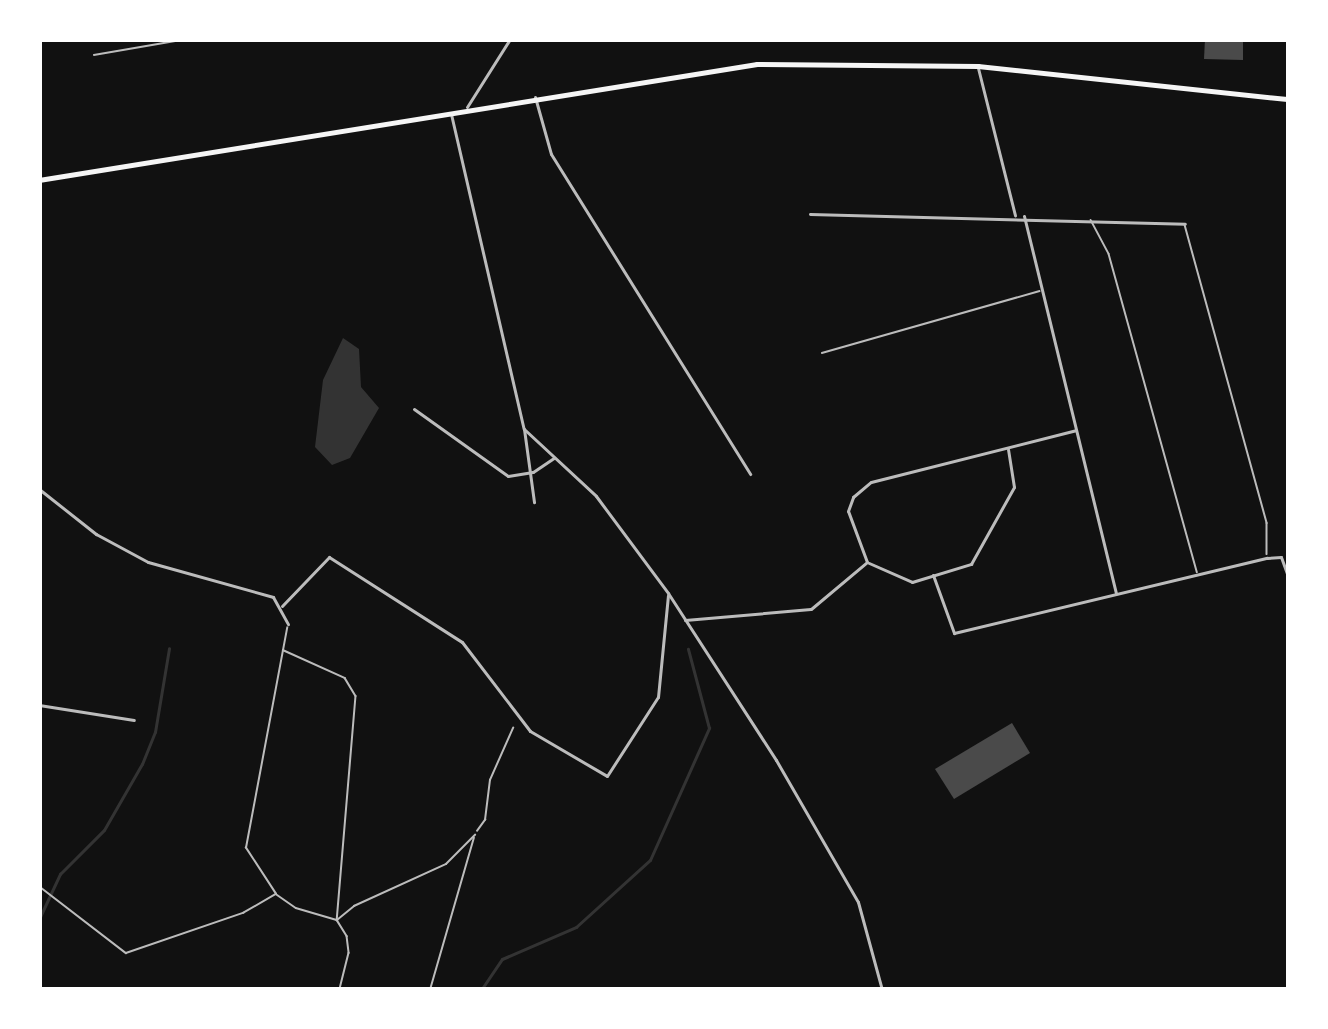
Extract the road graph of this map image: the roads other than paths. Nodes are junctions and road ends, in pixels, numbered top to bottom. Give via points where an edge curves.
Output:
1 (187, 39) edge
2 (510, 39) edge
3 (94, 55) dead end
4 (978, 66) junction
5 (536, 98) junction
6 (1289, 99) edge
7 (466, 109) junction
8 (451, 112) junction
9 (39, 180) edge
10 (810, 214) dead end
11 (1015, 215) junction
12 (1024, 216) junction
13 (1091, 220) junction
14 (1185, 224) joint
15 (1039, 291) junction
16 (822, 353) dead end
17 (414, 409) dead end
18 (523, 428) junction
19 (1078, 430) junction
20 (1008, 449) junction
21 (555, 457) junction
22 (531, 473) junction
23 (750, 474) dead end
24 (39, 489) edge
25 (534, 502) dead end
26 (1267, 558) junction
27 (867, 562) junction
28 (1198, 574) junction
29 (933, 575) junction
30 (1289, 579) edge
31 (668, 593) junction
32 (1117, 596) junction
33 (282, 606) junction
34 (684, 621) junction
35 (288, 624) joint
36 (283, 650) junction
37 (39, 705) edge
38 (134, 720) dead end
39 (513, 728) dead end
40 (475, 836) junction
41 (39, 886) edge
42 (276, 894) junction
43 (337, 920) junction
44 (340, 990) edge
45 (430, 990) edge
46 (883, 990) edge

1 - 3 lane
2 - 7 street
4 - 5 main road via 757,64
4 - 6 main road
4 - 11 street
5 - 7 main road
5 - 23 street via 551,154
7 - 8 main road
8 - 9 main road
8 - 18 street
10 - 11 street
11 - 12 street
12 - 13 street
12 - 15 street
13 - 14 street
13 - 28 lane via 1109,254
14 - 26 lane via 1267,523
15 - 16 lane
15 - 19 street
17 - 22 street via 508,476
18 - 21 street
18 - 22 street
19 - 20 street
19 - 32 street
20 - 27 street via 871,482 848,511
20 - 29 street via 1014,488 971,564
21 - 22 street
21 - 31 street via 596,496
22 - 25 street
24 - 33 street via 148,562
26 - 28 street
26 - 30 street via 1281,557
27 - 29 street via 912,582
27 - 34 street via 811,609
28 - 32 street
29 - 32 street via 954,633
31 - 33 street via 658,697 607,776 530,731 462,642 329,557
31 - 34 street
33 - 35 street
34 - 46 street via 858,902
35 - 36 lane
36 - 42 lane via 246,848
36 - 43 lane via 345,679 356,696
37 - 38 street
39 - 40 lane
40 - 43 lane via 446,864
40 - 45 lane
41 - 42 lane via 126,953 206,928
42 - 43 lane
43 - 44 lane via 349,953

